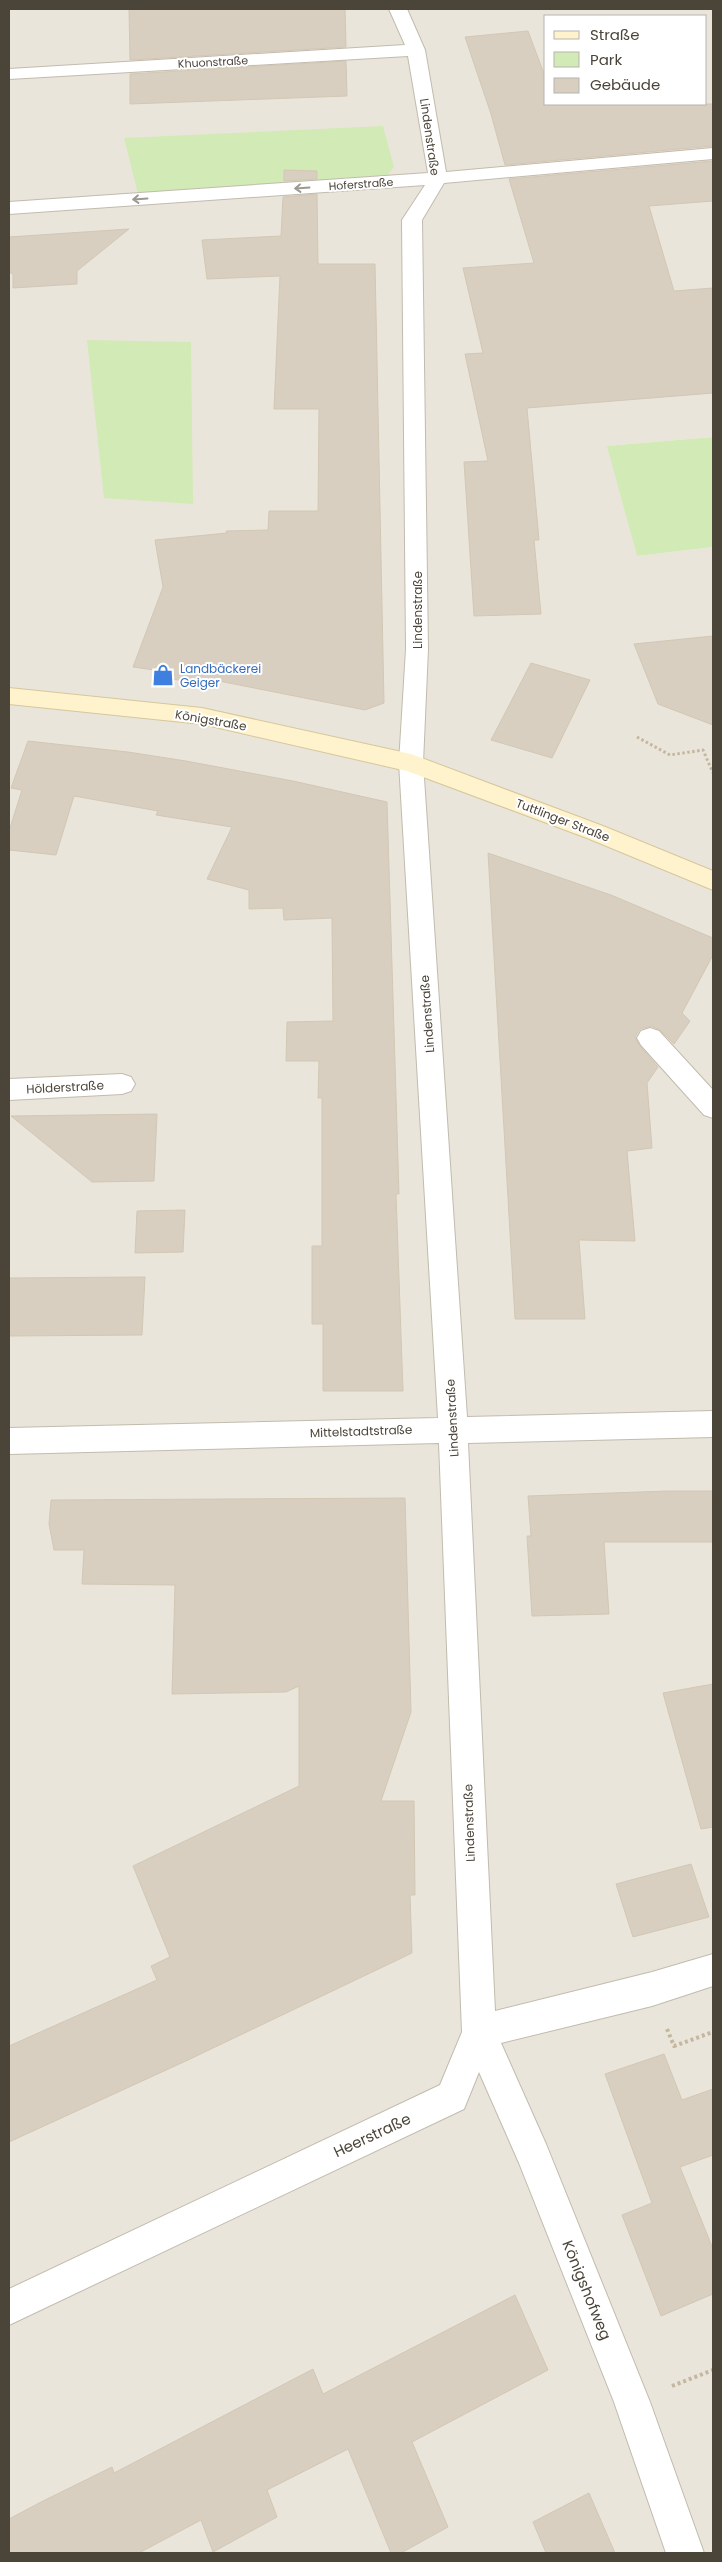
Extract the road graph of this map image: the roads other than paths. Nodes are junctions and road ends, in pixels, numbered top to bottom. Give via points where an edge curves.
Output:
1 (398, 9) edge
2 (416, 50) junction
3 (9, 74) edge
4 (713, 153) edge
5 (438, 178) junction
6 (9, 208) edge
7 (9, 696) edge
8 (411, 763) junction
9 (713, 881) edge
10 (650, 1038) dead end
11 (122, 1084) dead end
12 (9, 1090) edge
13 (713, 1107) edge
14 (713, 1424) edge
15 (453, 1429) junction
16 (9, 1441) edge
17 (713, 1970) edge
18 (479, 2032) junction
19 (9, 2307) edge
20 (686, 2553) edge

1 - 2 street, Lindenstraße
2 - 3 street, Khuonstraße
2 - 5 street, Lindenstraße
4 - 5 street, Hoferstraße
5 -> 6 street, Hoferstraße
5 - 8 street, Lindenstraße via 412,220 417,649
7 - 8 street, Königstraße via 202,716
8 - 9 street, Tuttlinger Straße
8 - 15 street, Lindenstraße
10 - 13 street
11 - 12 street, Hölderstraße
14 - 15 street, Mittelstadtstraße
15 - 16 street, Mittelstadtstraße
15 - 18 street, Lindenstraße
17 - 18 street via 652,1989
18 - 19 street, Heerstraße via 452,2097
18 - 20 street, Königshofweg via 534,2156 632,2402

